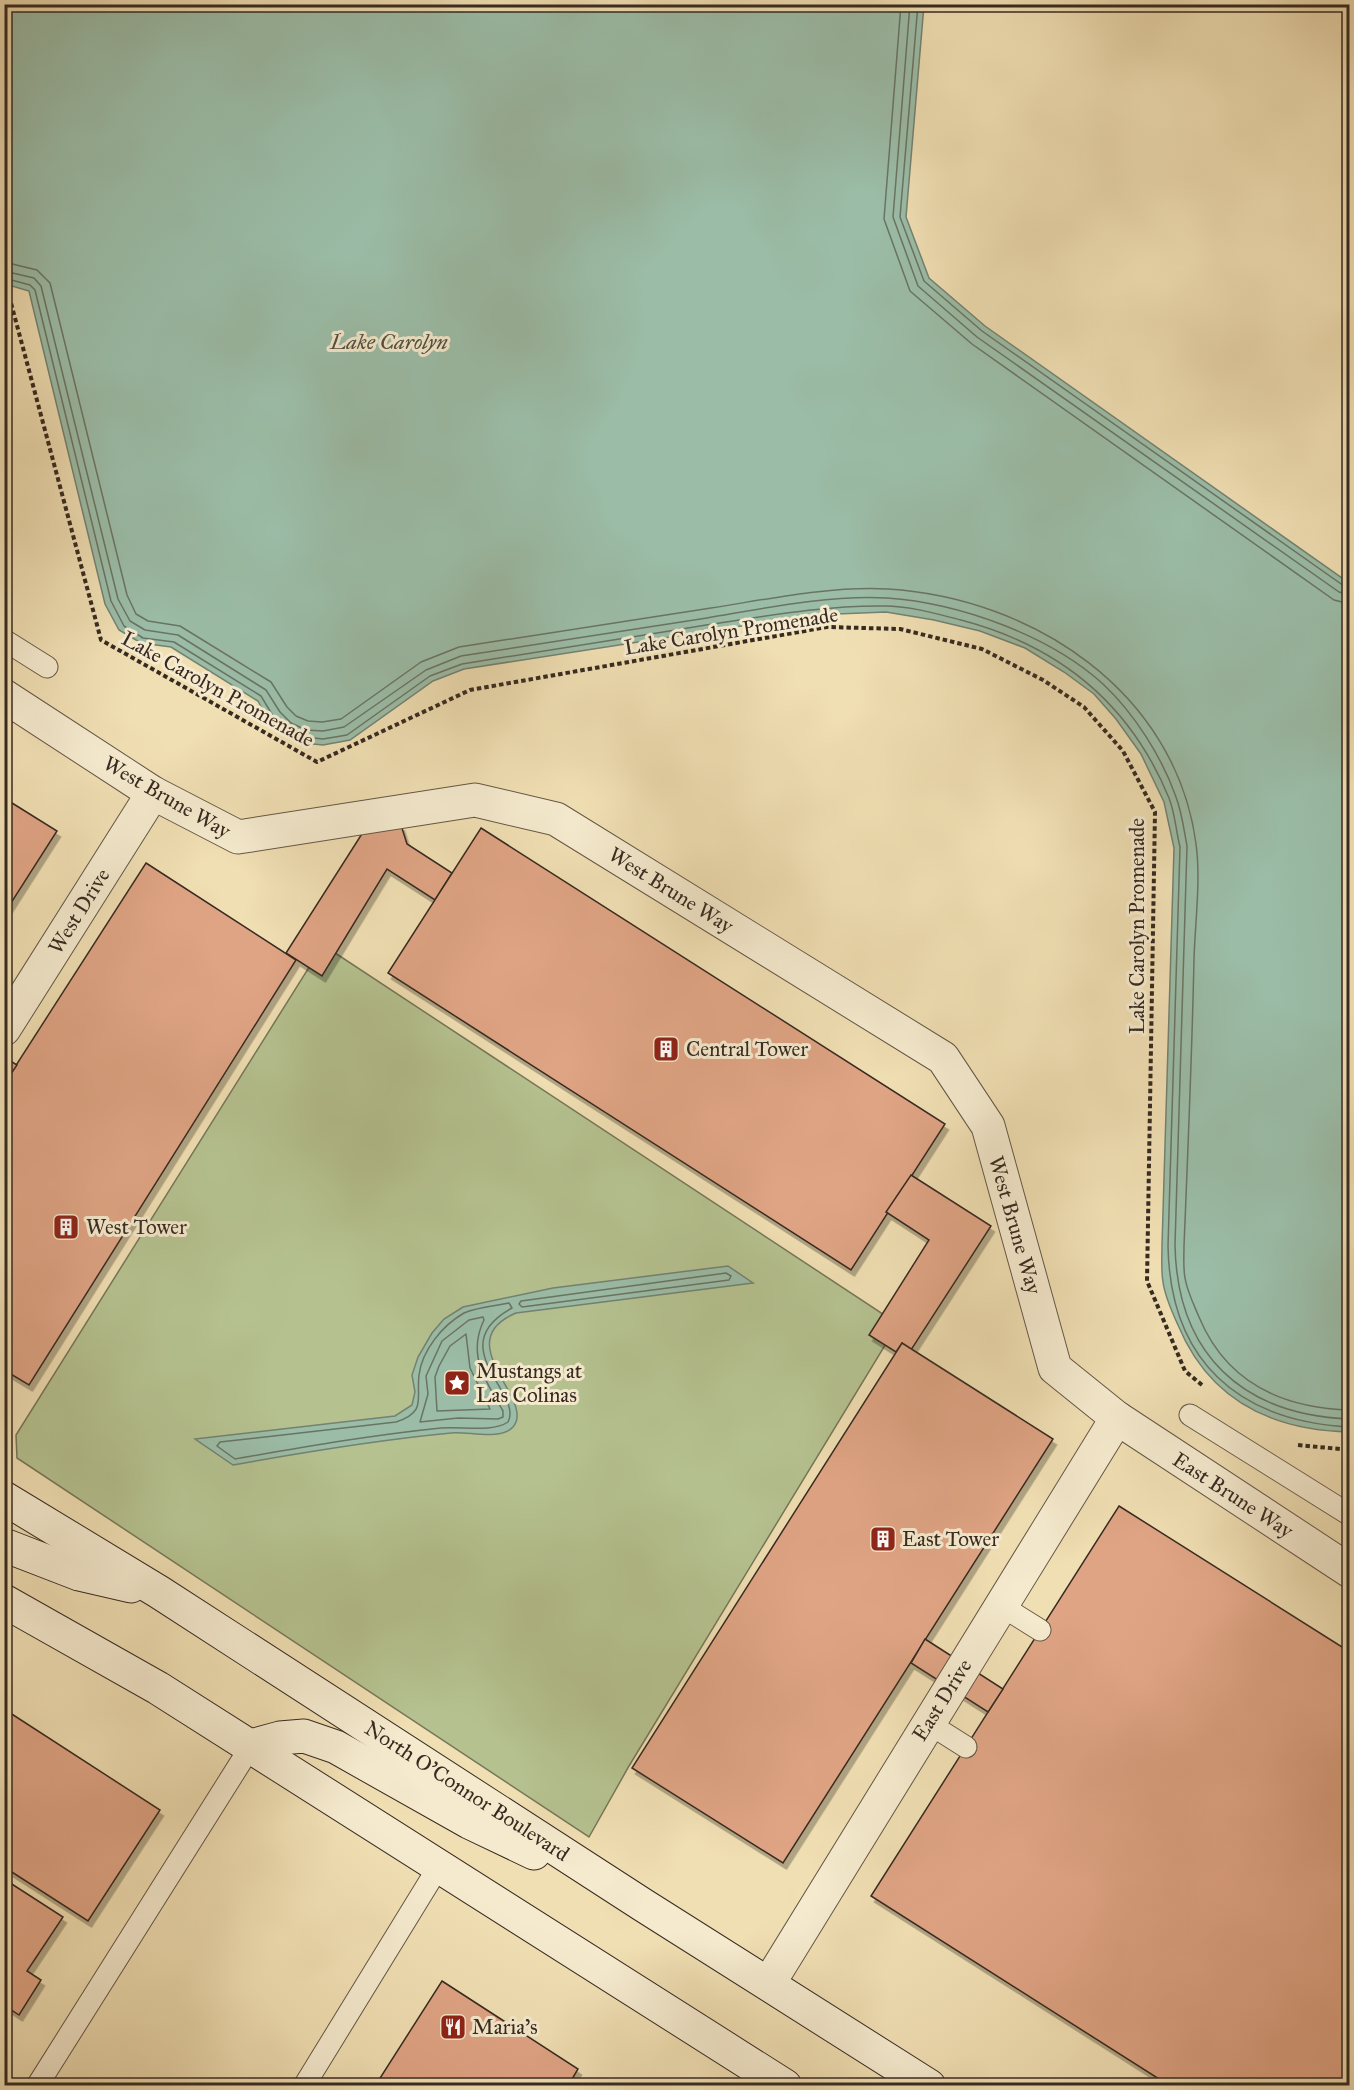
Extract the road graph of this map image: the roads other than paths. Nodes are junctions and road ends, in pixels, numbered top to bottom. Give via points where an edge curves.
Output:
1 (4, 640) edge
2 (47, 667) dead end
3 (4, 696) edge
4 (153, 793) junction
5 (8, 1015) edge
6 (1190, 1415) dead end
7 (1117, 1418) junction
8 (4, 1498) edge
9 (1350, 1515) edge
10 (4, 1545) edge
11 (1350, 1571) edge
12 (159, 1593) junction
13 (4, 1601) edge
14 (1000, 1605) junction
15 (1040, 1630) dead end
16 (928, 1724) junction
17 (251, 1746) junction
18 (966, 1748) dead end
19 (439, 1866) junction
20 (643, 1905) junction
21 (769, 1983) junction
22 (37, 2085) edge
23 (304, 2085) edge
24 (785, 2085) edge
25 (929, 2085) edge

1 - 2 lane
3 - 4 street, West Brune Way
4 - 5 street, West Drive
4 - 7 street, West Brune Way via 238,837 475,800 556,819 944,1058 988,1126 1055,1368
6 - 9 lane
7 - 11 street, East Brune Way
7 - 14 street, East Drive
8 - 12 street, North O'Connor Boulevard
10 - 12 street via 80,1574
12 - 20 street, North O'Connor Boulevard
13 - 17 street
14 - 15 lane
14 - 16 street, East Drive
16 - 18 lane
16 - 21 street, East Drive
17 - 19 street
17 - 20 street via 304,1736 336,1747 469,1822
17 - 22 lane
19 - 23 lane
19 - 24 street
20 - 21 street, North O'Connor Boulevard
21 - 25 street, North O'Connor Boulevard

